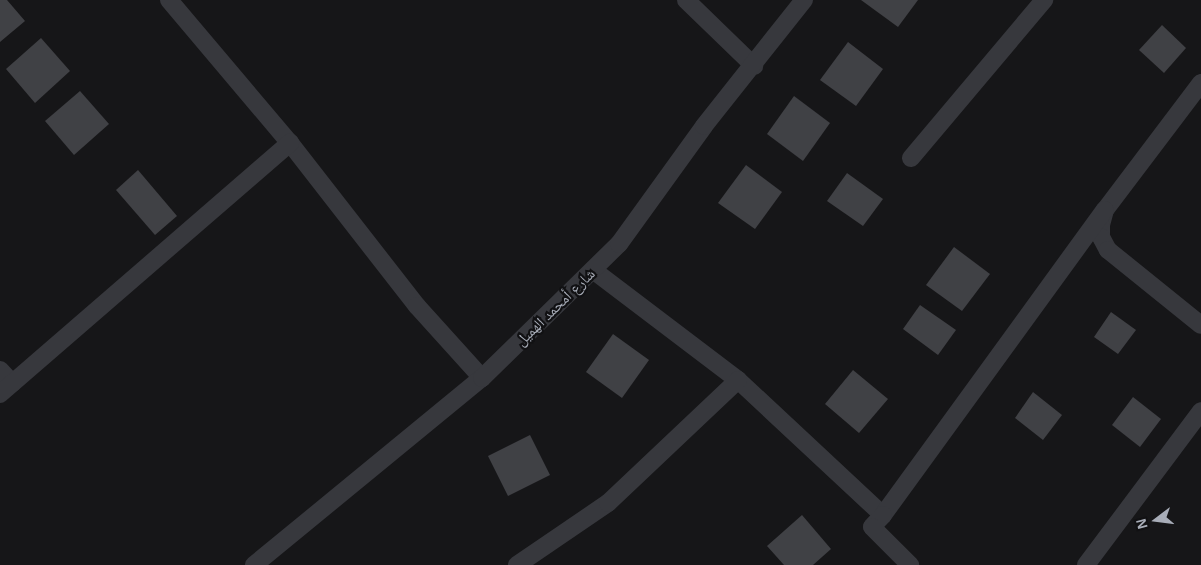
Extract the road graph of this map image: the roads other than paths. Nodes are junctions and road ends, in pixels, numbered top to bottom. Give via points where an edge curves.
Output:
1 (169, 0) edge
2 (686, 0) edge
3 (804, 0) edge
4 (1044, 0) edge
5 (754, 66) junction
6 (1201, 83) edge
7 (290, 143) junction
8 (912, 158) dead end
9 (1105, 210) junction
10 (593, 270) junction
11 (1201, 325) edge
12 (0, 370) edge
13 (482, 378) junction
14 (738, 380) junction
15 (6, 388) edge
16 (1201, 412) edge
17 (883, 515) junction
18 (254, 565) edge
19 (517, 565) edge
20 (910, 565) edge
21 (1086, 565) edge

1 - 7 street
2 - 5 street
3 - 5 street, شارع أمحمد الهميل
4 - 8 street
5 - 10 street, شارع أمحمد الهميل via 704,126 619,244
6 - 9 street
7 - 13 street via 417,306
7 - 15 street
9 - 11 street via 1101,237 1108,250
9 - 17 street
10 - 13 street, شارع أمحمد الهميل
10 - 14 street
12 - 15 street
13 - 18 street, شارع أمحمد الهميل
14 - 17 street
14 - 19 street via 608,503
16 - 21 street
17 - 20 street via 872,527

